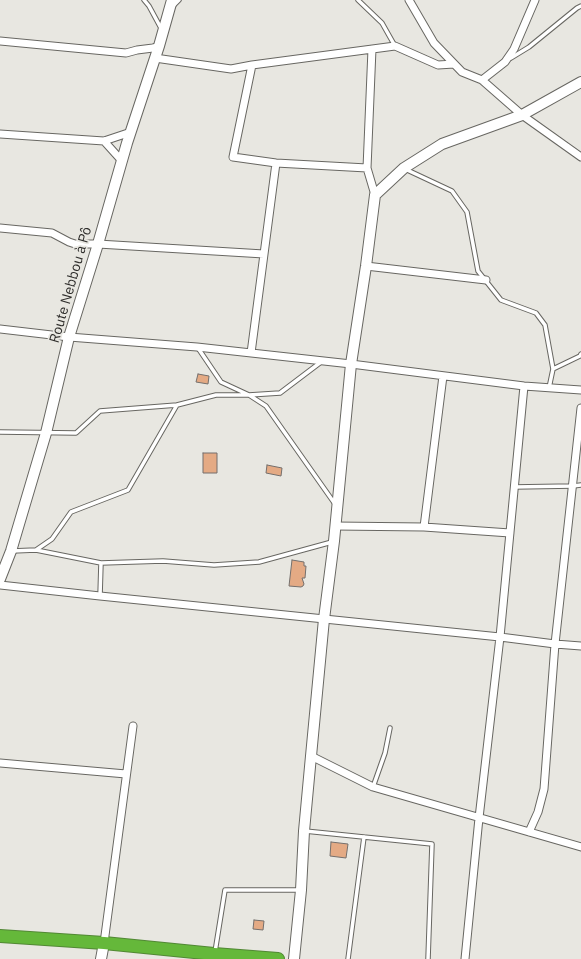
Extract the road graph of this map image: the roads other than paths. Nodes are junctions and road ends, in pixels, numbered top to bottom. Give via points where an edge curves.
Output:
1 (144, 0) edge
2 (172, 0) edge
3 (179, 0) edge
4 (358, 0) edge
5 (409, 0) edge
6 (535, 0) edge
7 (581, 6) edge
8 (169, 12) junction
9 (163, 32) junction
10 (0, 41) edge
11 (159, 46) junction
12 (395, 46) junction
13 (372, 49) junction
14 (155, 58) junction
15 (505, 62) junction
16 (454, 64) junction
17 (252, 66) junction
18 (482, 80) junction
19 (581, 82) edge
20 (522, 115) junction
21 (131, 132) junction
22 (0, 134) edge
23 (104, 141) junction
24 (581, 157) edge
25 (122, 161) junction
26 (276, 162) junction
27 (367, 168) junction
28 (404, 168) junction
29 (374, 195) junction
30 (0, 228) edge
31 (98, 244) junction
32 (264, 254) junction
33 (366, 266) junction
34 (486, 280) junction
35 (0, 329) edge
36 (70, 337) junction
37 (197, 347) junction
38 (251, 353) junction
39 (581, 354) edge
40 (322, 361) junction
41 (351, 364) junction
42 (554, 369) junction
43 (443, 376) junction
44 (524, 386) junction
45 (549, 388) junction
46 (581, 390) edge
47 (249, 395) junction
48 (177, 405) junction
49 (581, 408) edge
50 (0, 432) edge
51 (46, 433) junction
52 (581, 485) edge
53 (573, 486) junction
54 (514, 487) junction
55 (337, 506) junction
56 (335, 526) junction
57 (424, 527) junction
58 (510, 533) junction
59 (334, 541) junction
60 (36, 550) junction
61 (11, 551) junction
62 (101, 563) junction
63 (0, 579) edge
64 (0, 585) edge
65 (100, 596) junction
66 (324, 619) junction
67 (500, 637) junction
68 (556, 644) junction
69 (581, 646) edge
70 (133, 726) dead end
71 (390, 728) dead end
72 (310, 756) junction
73 (0, 763) edge
74 (126, 774) junction
75 (373, 787) junction
76 (479, 818) junction
77 (304, 830) junction
78 (529, 832) junction
79 (364, 837) junction
80 (581, 847) edge
81 (301, 890) junction
82 (0, 936) edge
83 (104, 943) junction
84 (214, 954) junction
85 (101, 959) edge
86 (278, 959) edge
87 (294, 959) edge
88 (348, 959) edge
89 (428, 959) edge
90 (465, 959) edge

1 - 9 lane
2 - 8 street, Route Nebbou à Pô
3 - 8 lane
4 - 12 lane via 382,23
5 - 16 street via 434,43
6 - 15 street via 514,49
7 - 15 lane via 529,47
8 - 9 street, Route Nebbou à Pô
9 - 11 street, Route Nebbou à Pô
10 - 11 street via 126,53
11 - 14 street, Route Nebbou à Pô
12 - 13 street
12 - 16 street via 438,65
13 - 17 street
13 - 27 street
14 - 17 street via 231,69
14 - 21 street, Route Nebbou à Pô
15 - 18 street
16 - 18 street via 462,72
17 - 26 street via 232,156
18 - 20 street
19 - 20 street
20 - 24 street
20 - 28 street via 442,144
21 - 23 street
21 - 25 street, Route Nebbou à Pô
22 - 23 street
23 - 25 street
25 - 31 street, Route Nebbou à Pô
26 - 27 street
26 - 32 street
27 - 29 street
28 - 29 street
28 - 34 lane via 452,191 467,212 478,271
29 - 33 street
30 - 31 street via 52,233 75,244
31 - 32 street
31 - 36 street, Route Nebbou à Pô
32 - 38 street
33 - 34 street
33 - 41 street
34 - 42 lane via 501,300 536,313 545,325
35 - 36 street
36 - 37 street
36 - 51 street, Route Nebbou à Pô
37 - 38 street
37 - 47 lane via 221,382
38 - 40 street
39 - 42 lane
40 - 41 street
40 - 47 lane via 280,393
41 - 43 street
41 - 55 street
42 - 45 lane
43 - 44 street
43 - 57 street
44 - 45 street
44 - 54 street
45 - 46 street
47 - 48 lane via 216,396
47 - 55 lane via 266,406
48 - 51 lane via 100,411 76,433
48 - 60 lane via 128,490 71,512 52,539
49 - 53 street
50 - 51 lane
51 - 61 street, Route Nebbou à Pô
52 - 53 lane
53 - 54 lane
53 - 68 street
54 - 58 street
55 - 56 street
56 - 57 street
56 - 59 street
57 - 58 street
58 - 67 street
59 - 62 lane via 259,562 214,565 163,561
59 - 66 street
60 - 61 lane
60 - 62 lane
61 - 63 street, Route Nebbou à Pô
62 - 65 lane
64 - 65 street
65 - 66 street
66 - 67 street
66 - 72 street
67 - 68 street
67 - 76 street
68 - 69 street
68 - 78 street via 544,789
70 - 74 street
71 - 75 lane via 385,753
72 - 75 street
72 - 77 street
73 - 74 street
74 - 83 street
75 - 76 street
76 - 78 street
76 - 90 street
77 - 79 lane
77 - 81 street
78 - 80 street
79 - 88 lane
79 - 89 lane via 432,844
81 - 84 lane via 225,890
81 - 87 street
82 - 83 highway
83 - 84 highway
83 - 85 street
84 - 86 highway

